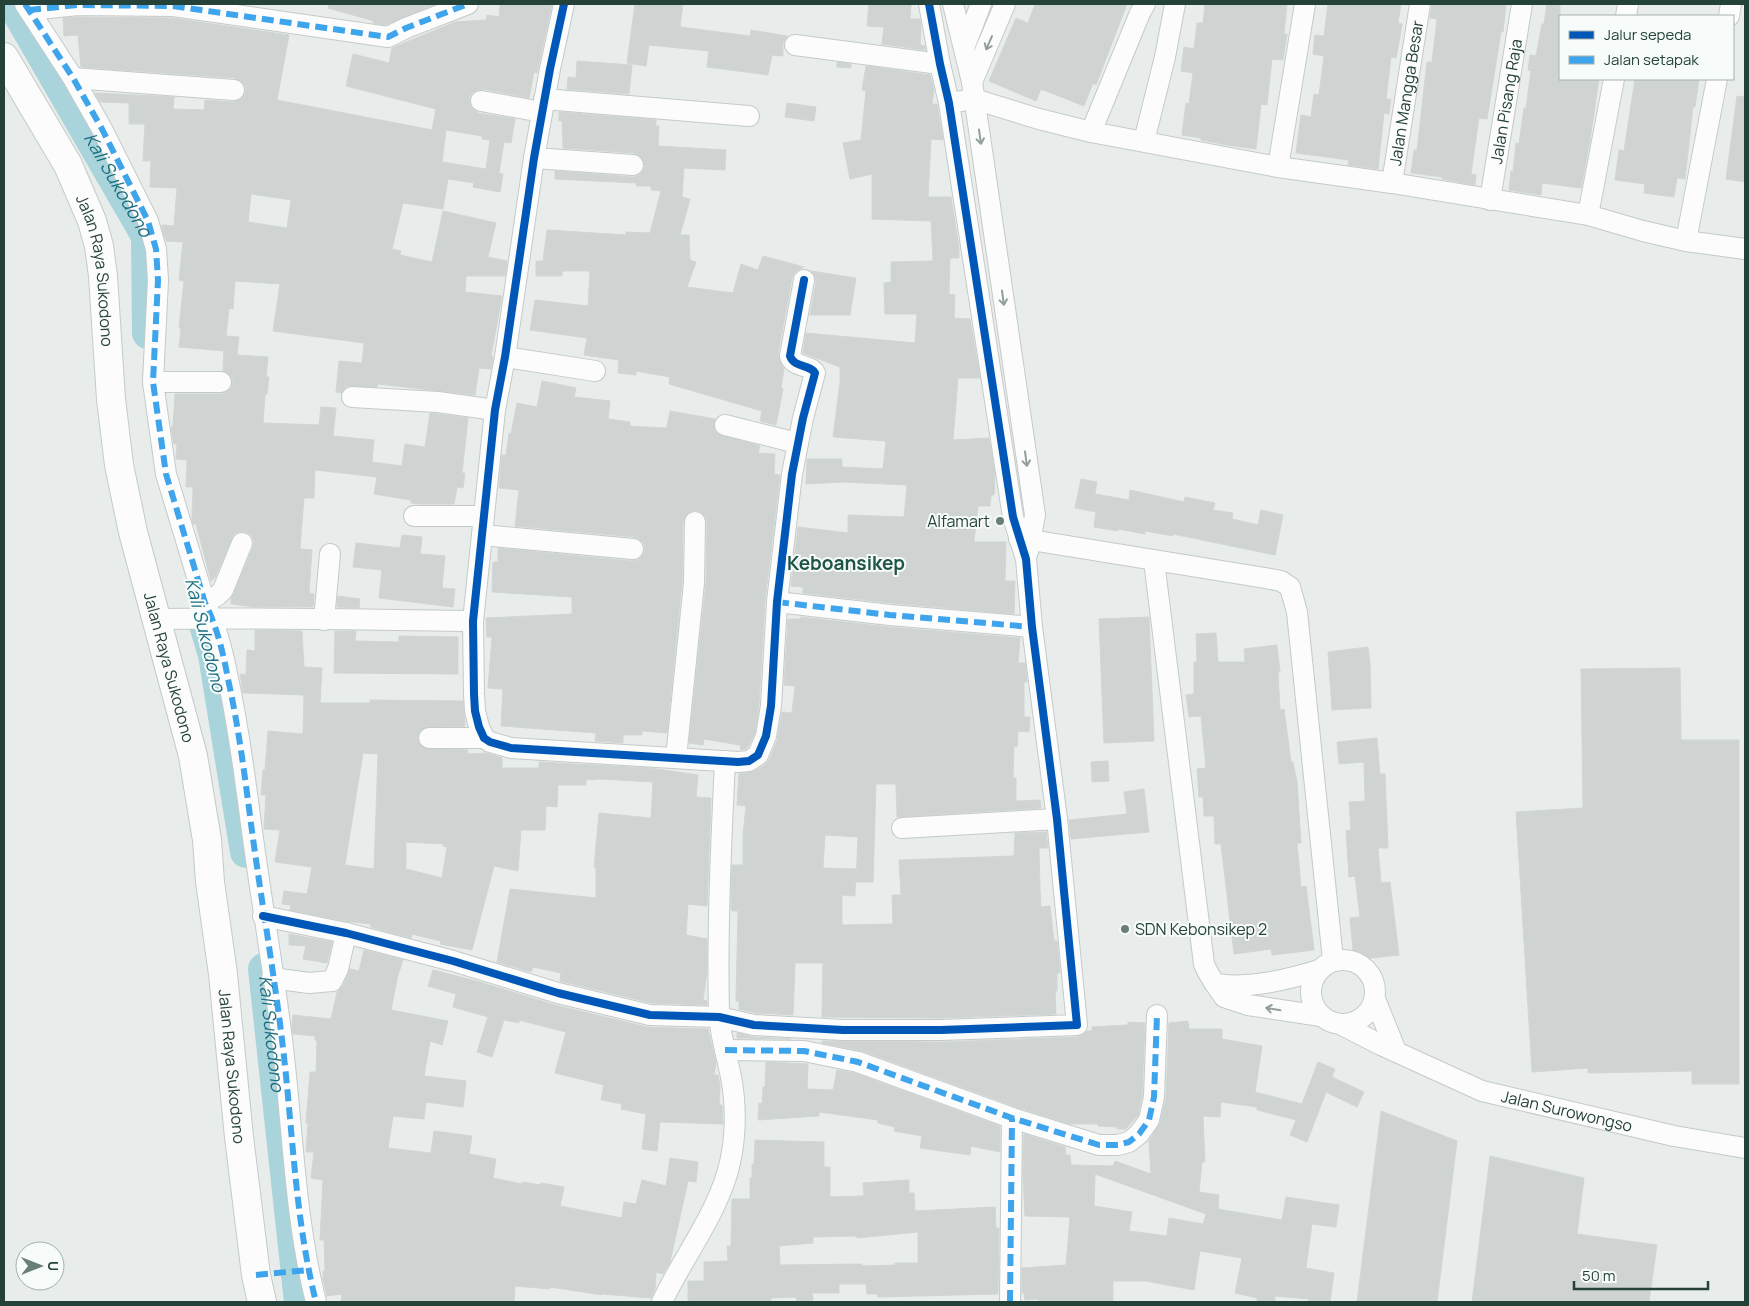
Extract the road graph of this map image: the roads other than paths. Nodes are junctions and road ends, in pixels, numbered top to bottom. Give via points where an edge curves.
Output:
1 (115, 4) edge
2 (468, 4) edge
3 (564, 4) edge
4 (929, 4) edge
5 (954, 4) edge
6 (981, 4) edge
7 (1005, 4) edge
8 (1145, 4) edge
9 (1175, 4) edge
10 (1305, 4) edge
11 (1420, 4) edge
12 (1522, 4) edge
13 (27, 7) edge
14 (795, 45) dead end
15 (964, 48) junction
16 (4, 56) edge
17 (940, 64) junction
18 (73, 78) junction
19 (1614, 80) edge
20 (1717, 80) edge
21 (234, 90) dead end
22 (973, 90) junction
23 (481, 102) dead end
24 (949, 103) junction
25 (543, 106) junction
26 (749, 116) dead end
27 (1091, 132) junction
28 (1144, 141) junction
29 (534, 158) junction
30 (633, 165) dead end
31 (1278, 167) junction
32 (1392, 183) junction
33 (1490, 200) junction
34 (1588, 215) junction
35 (1686, 241) junction
36 (1745, 249) edge
37 (804, 280) dead end
38 (505, 357) junction
39 (595, 371) dead end
40 (152, 382) junction
41 (221, 382) dead end
42 (352, 397) dead end
43 (495, 410) junction
44 (725, 426) dead end
45 (797, 443) junction
46 (414, 516) dead end
47 (695, 522) dead end
48 (482, 525) junction
49 (1025, 539) junction
50 (242, 543) dead end
51 (633, 549) dead end
52 (330, 554) dead end
53 (1154, 561) junction
54 (777, 602) junction
55 (208, 613) junction
56 (165, 619) junction
57 (324, 620) junction
58 (473, 621) junction
59 (1032, 627) junction
60 (429, 738) dead end
61 (484, 738) junction
62 (676, 758) junction
63 (725, 761) junction
64 (1057, 819) junction
65 (902, 828) dead end
66 (263, 916) junction
67 (346, 933) junction
68 (1326, 965) junction
69 (272, 978) junction
70 (1215, 984) junction
71 (1375, 999) junction
72 (1157, 1015) dead end
73 (1321, 1016) junction
74 (1342, 1024) junction
75 (721, 1029) junction
76 (1396, 1050) junction
77 (1012, 1118) junction
78 (1745, 1148) edge
79 (262, 1302) edge
80 (316, 1302) edge
81 (662, 1302) edge
82 (1010, 1302) edge

1 - 2 street via 173,6 388,37
1 - 13 street
3 - 25 street
4 - 17 street
5 - 15 street
6 - 15 street
7 -> 22 street
8 - 27 street
9 - 28 street
10 - 31 street
11 - 32 street, Jalan Mangga Besar
12 - 33 street, Jalan Pisang Raja
13 - 18 street
14 - 17 street
15 - 22 street
16 - 56 main road, Jalan Raya Sukodono via 68,165 92,221 99,246 119,465 133,532
17 - 24 street
18 - 21 street
18 - 40 street via 142,206 156,248 158,280
19 - 34 street
20 - 35 street
22 - 24 street
22 - 27 street via 1039,119
22 -> 49 street via 1035,515
23 - 25 street
24 - 49 street via 1013,517
25 - 26 street
25 - 29 street
27 - 28 street
28 - 31 street
29 - 30 street
29 - 38 street
31 - 32 street
32 - 33 street
33 - 34 street
34 - 35 street
35 - 36 street
37 - 45 street via 790,356 794,363 812,368 815,373
38 - 39 street
38 - 43 street
40 - 41 street
40 - 55 street via 166,474
42 - 43 street via 438,402
43 - 48 street
44 - 45 street
45 - 54 street
46 - 48 street
47 - 62 street via 694,583
48 - 51 street
48 - 58 street
49 - 53 street
49 - 59 street
50 - 55 street via 223,590
52 - 57 street
53 - 68 street via 1280,581 1292,591 1297,612
53 - 70 street via 1201,950 1207,973
54 - 59 street
54 - 63 street via 771,706 766,736 754,759
55 - 56 street
55 - 57 street
55 - 66 street via 221,643 237,721
56 - 79 main road, Jalan Raya Sukodono via 206,833 239,1137
57 - 58 street
58 - 61 street via 475,711
59 - 64 street
60 - 61 street
61 - 62 street via 511,748
62 - 63 street
63 - 75 street via 719,941
64 - 65 street
64 - 75 street via 1077,1025 843,1030 754,1025
66 - 67 street
66 - 69 street
67 - 69 street via 332,981 309,983
67 - 75 street via 558,993
68 - 70 street via 1286,980 1231,986
68 - 71 street via 1350,960 1365,968 1374,982
68 - 73 street via 1311,985 1312,1002
69 - 80 street via 308,1270
73 -> 70 street via 1248,1005 1224,997
71 - 74 street via 1368,1012 1356,1022
71 - 76 street
72 - 77 street via 1154,1098 1149,1120 1129,1142 1098,1145
73 - 74 street
74 - 76 street, Jalan Surowongso
75 - 77 street via 858,1062
75 - 81 street via 732,1079 734,1139 727,1174 714,1206
76 - 78 street, Jalan Surowongso via 1482,1091 1674,1136
77 - 82 street

